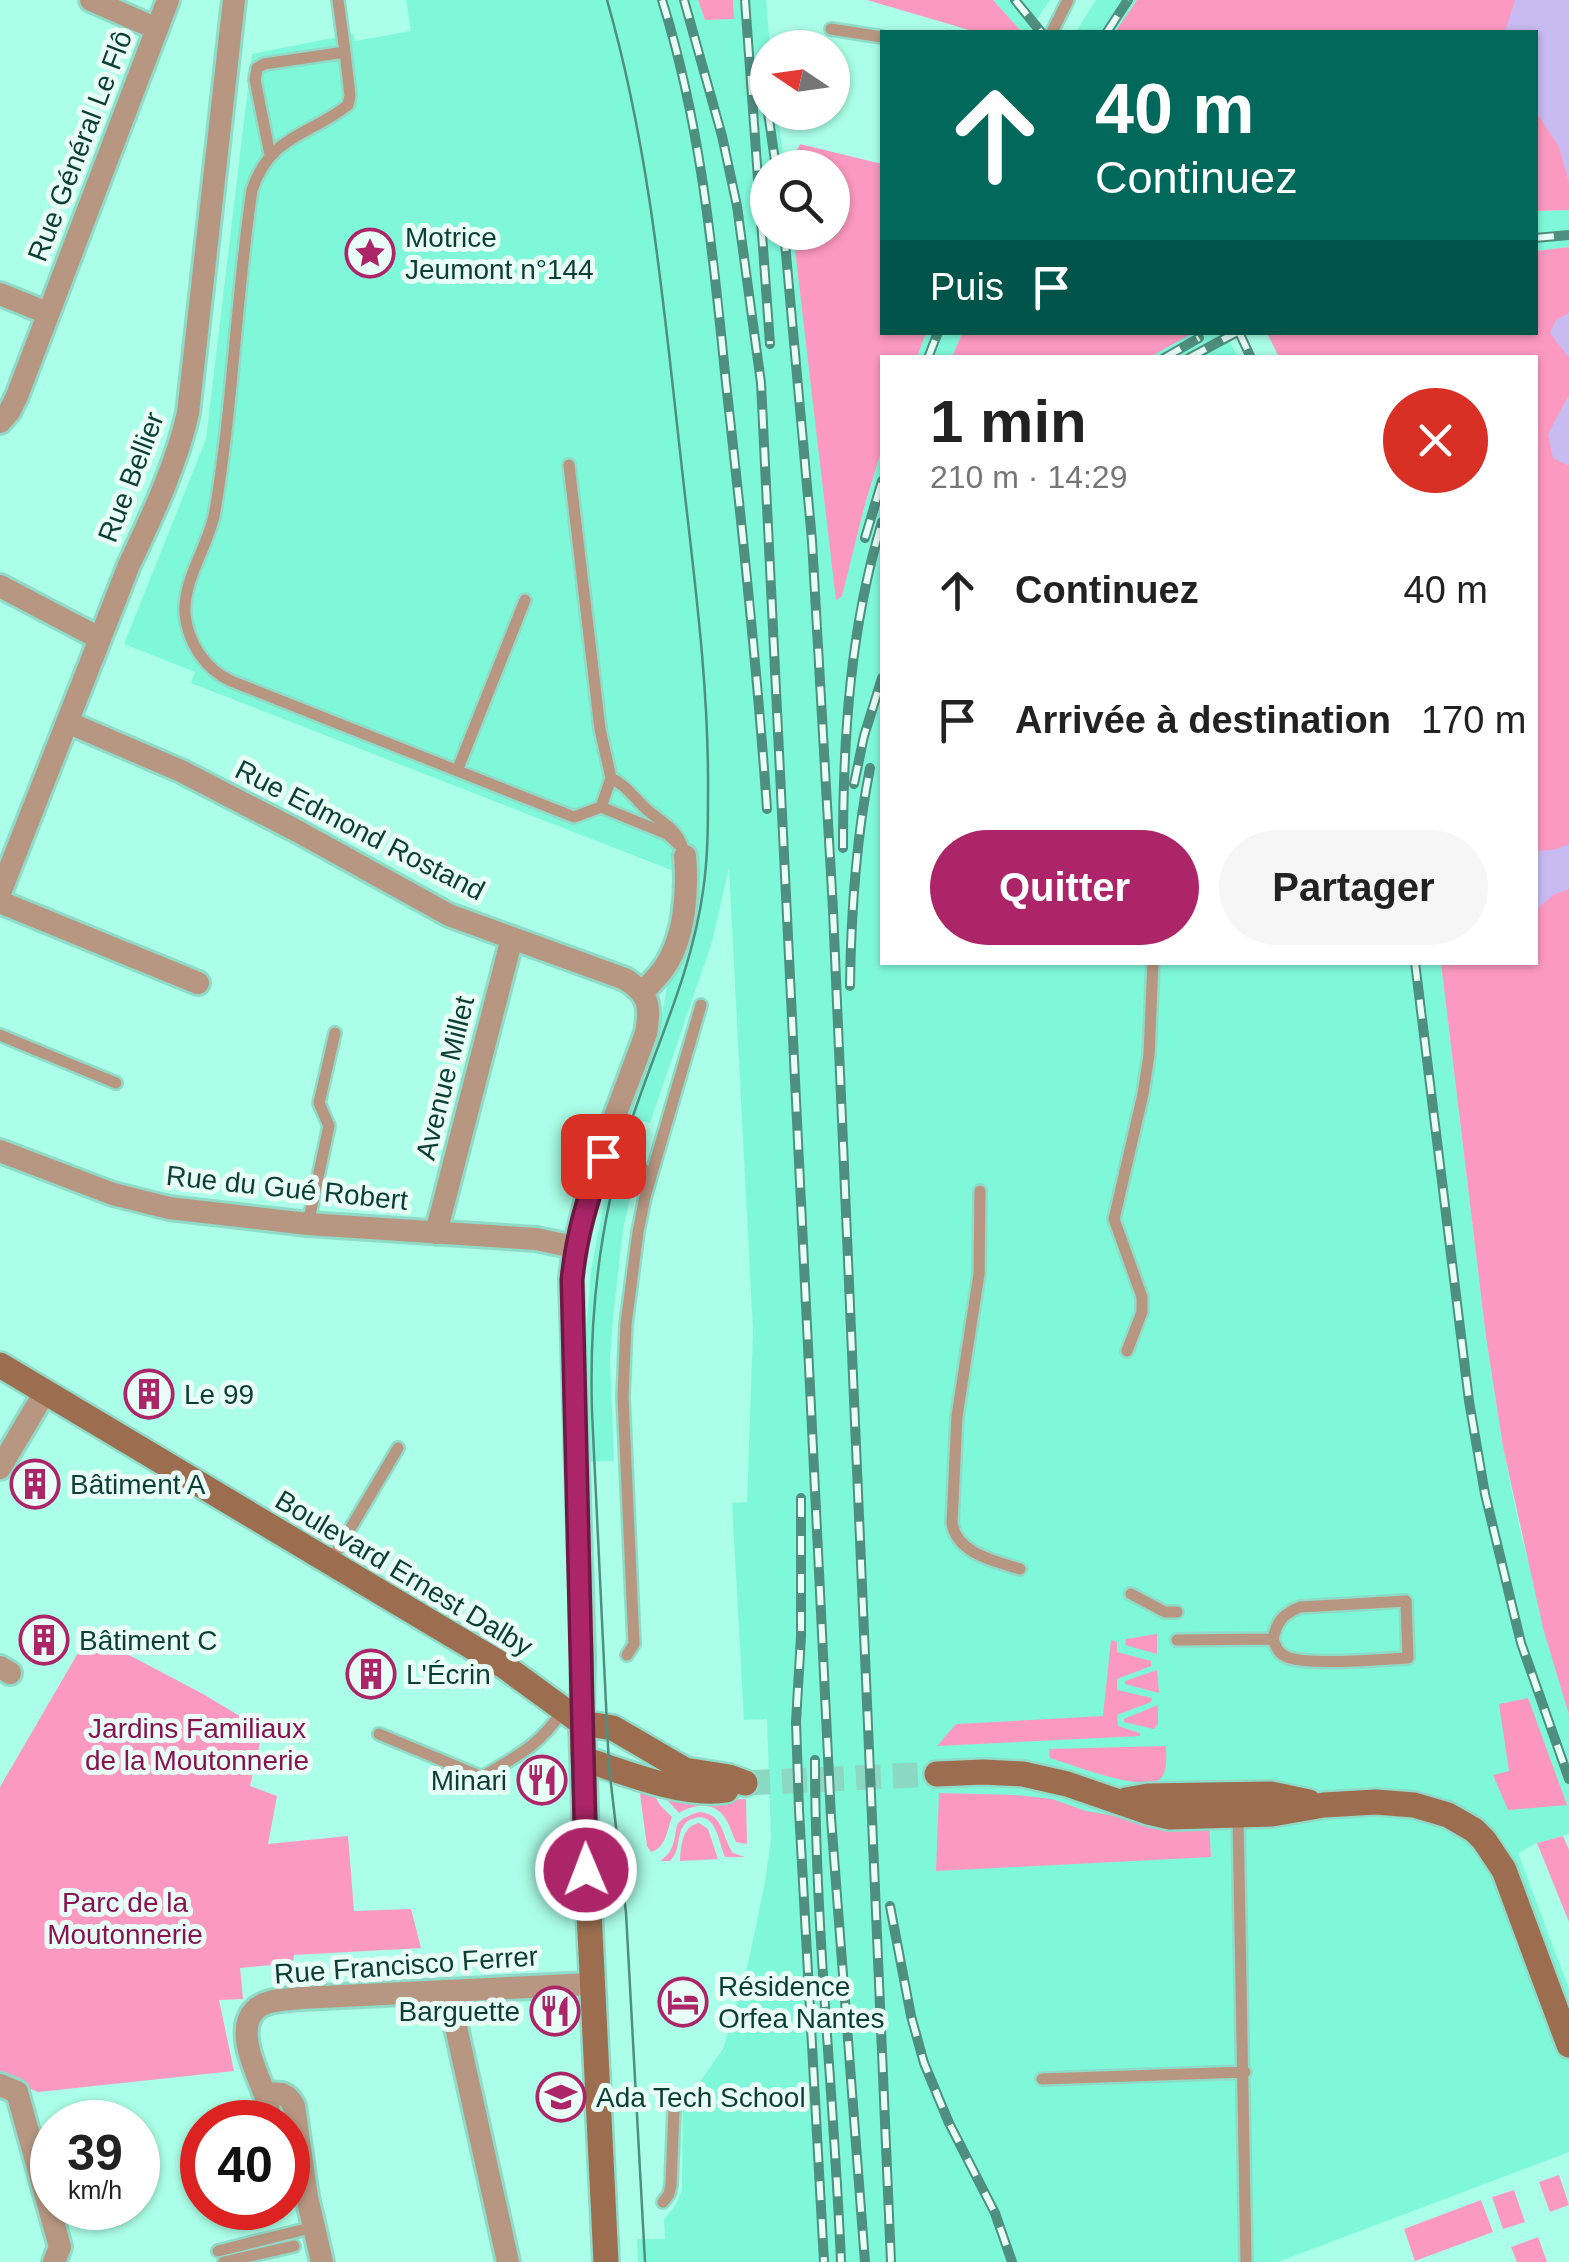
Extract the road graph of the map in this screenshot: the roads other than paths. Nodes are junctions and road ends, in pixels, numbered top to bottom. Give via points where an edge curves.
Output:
1 (91, 0) edge
2 (168, 0) edge
3 (234, 0) edge
4 (338, 0) edge
5 (1068, 0) edge
6 (157, 29) junction
7 (831, 29) dead end
8 (1053, 30) edge
9 (880, 37) edge
10 (345, 52) junction
11 (270, 155) junction
12 (0, 294) edge
13 (47, 313) junction
14 (0, 422) edge
15 (569, 465) dead end
16 (0, 586) edge
17 (526, 600) dead end
18 (100, 638) junction
19 (67, 722) junction
20 (457, 771) junction
21 (611, 778) junction
22 (601, 806) junction
23 (684, 856) junction
24 (0, 893) edge
25 (0, 902) edge
26 (512, 938) junction
27 (1153, 965) edge
28 (198, 982) dead end
29 (642, 993) junction
30 (701, 1005) dead end
31 (335, 1033) dead end
32 (0, 1035) edge
33 (116, 1083) dead end
34 (0, 1152) edge
35 (603, 1156) junction
36 (651, 1174) junction
37 (980, 1191) dead end
38 (308, 1224) junction
39 (436, 1233) junction
40 (574, 1248) junction
41 (1127, 1351) dead end
42 (0, 1365) edge
43 (46, 1392) junction
44 (398, 1448) dead end
45 (0, 1468) edge
46 (330, 1563) junction
47 (1020, 1569) dead end
48 (1131, 1594) dead end
49 (1176, 1612) dead end
50 (1272, 1638) junction
51 (1176, 1640) dead end
52 (627, 1655) dead end
53 (573, 1716) junction
54 (379, 1734) dead end
55 (584, 1759) junction
56 (937, 1774) tunnel mouth
57 (1238, 1804) junction
58 (448, 1991) junction
59 (593, 1995) junction
60 (1569, 2045) edge
61 (1244, 2072) junction
62 (1042, 2079) dead end
63 (0, 2085) edge
64 (266, 2094) junction
65 (267, 2100) edge
66 (291, 2100) edge
67 (674, 2110) dead end
68 (663, 2202) dead end
69 (300, 2230) edge
70 (300, 2236) junction
71 (220, 2255) edge
72 (54, 2262) edge
73 (322, 2262) edge
74 (508, 2262) edge
75 (606, 2262) edge
76 (1246, 2262) edge

1 - 6 street
2 - 6 street, Rue Général Le Flô
3 - 18 street, Rue Bellier via 188,413
4 - 10 lane
5 - 8 lane
6 - 13 street, Rue Général Le Flô
7 - 9 lane
10 - 11 lane via 348,105
10 - 11 lane via 257,68
11 - 20 lane via 252,190 216,503 188,589 188,630 202,658 222,677
12 - 13 street
13 - 14 street, Rue Général Le Flô
15 - 21 lane
16 - 18 street
17 - 20 lane
18 - 19 street, Rue Bellier
19 - 24 street, Rue Bellier
19 - 26 street, Rue Edmond Rostand via 181,771 449,915
20 - 22 lane via 574,816
21 - 22 lane
21 - 23 lane via 672,828
22 - 23 lane via 667,834
23 - 29 street via 677,942
25 - 28 street
26 - 29 street, Rue Edmond Rostand via 625,979
26 - 39 street, Avenue Millet
27 - 41 lane via 1149,1055 1114,1220 1142,1297
29 - 35 street via 646,1033
30 - 36 lane
31 - 38 lane via 319,1103 330,1126
32 - 33 lane
34 - 38 street, Rue du Gué Robert via 169,1208
35 - 36 lane
35 - 40 street
36 - 52 lane via 626,1324 634,1644
37 - 47 lane via 979,1274 957,1416 952,1522 958,1540 978,1555
38 - 39 street, Rue du Gué Robert
39 - 40 street, Rue du Gué Robert
40 - 53 street via 583,1657
42 - 43 street, Boulevard Ernest Dalby
43 - 45 street
43 - 46 street, Boulevard Ernest Dalby
44 - 46 lane
46 - 53 street, Boulevard Ernest Dalby via 504,1666
48 - 49 lane
50 - 50 lane via 1277,1650 1303,1661 1408,1658 1406,1601 1300,1607 1285,1613
50 - 51 lane
53 - 54 lane via 482,1776
53 - 55 street
53 - 55 street, Boulevard Ernest Dalby via 613,1728 685,1770 744,1783 717,1792 691,1790
55 - 59 street
56 - 57 street via 1023,1774 1170,1816
57 - 60 street via 1271,1794 1324,1805 1414,1805 1463,1822 1504,1870
57 - 61 lane
58 - 59 street, Rue Francisco Ferrer via 542,1986
58 - 64 street, Rue Francisco Ferrer via 262,2005 246,2027
58 - 74 street
59 - 75 street
61 - 62 lane
61 - 76 lane
63 - 72 street via 17,2092 60,2247
64 - 65 street, Rue Francisco Ferrer
64 - 66 street, Rue Francisco Ferrer
67 - 68 lane via 671,2185
69 - 70 street
70 - 71 lane
70 - 71 lane
70 - 73 street

